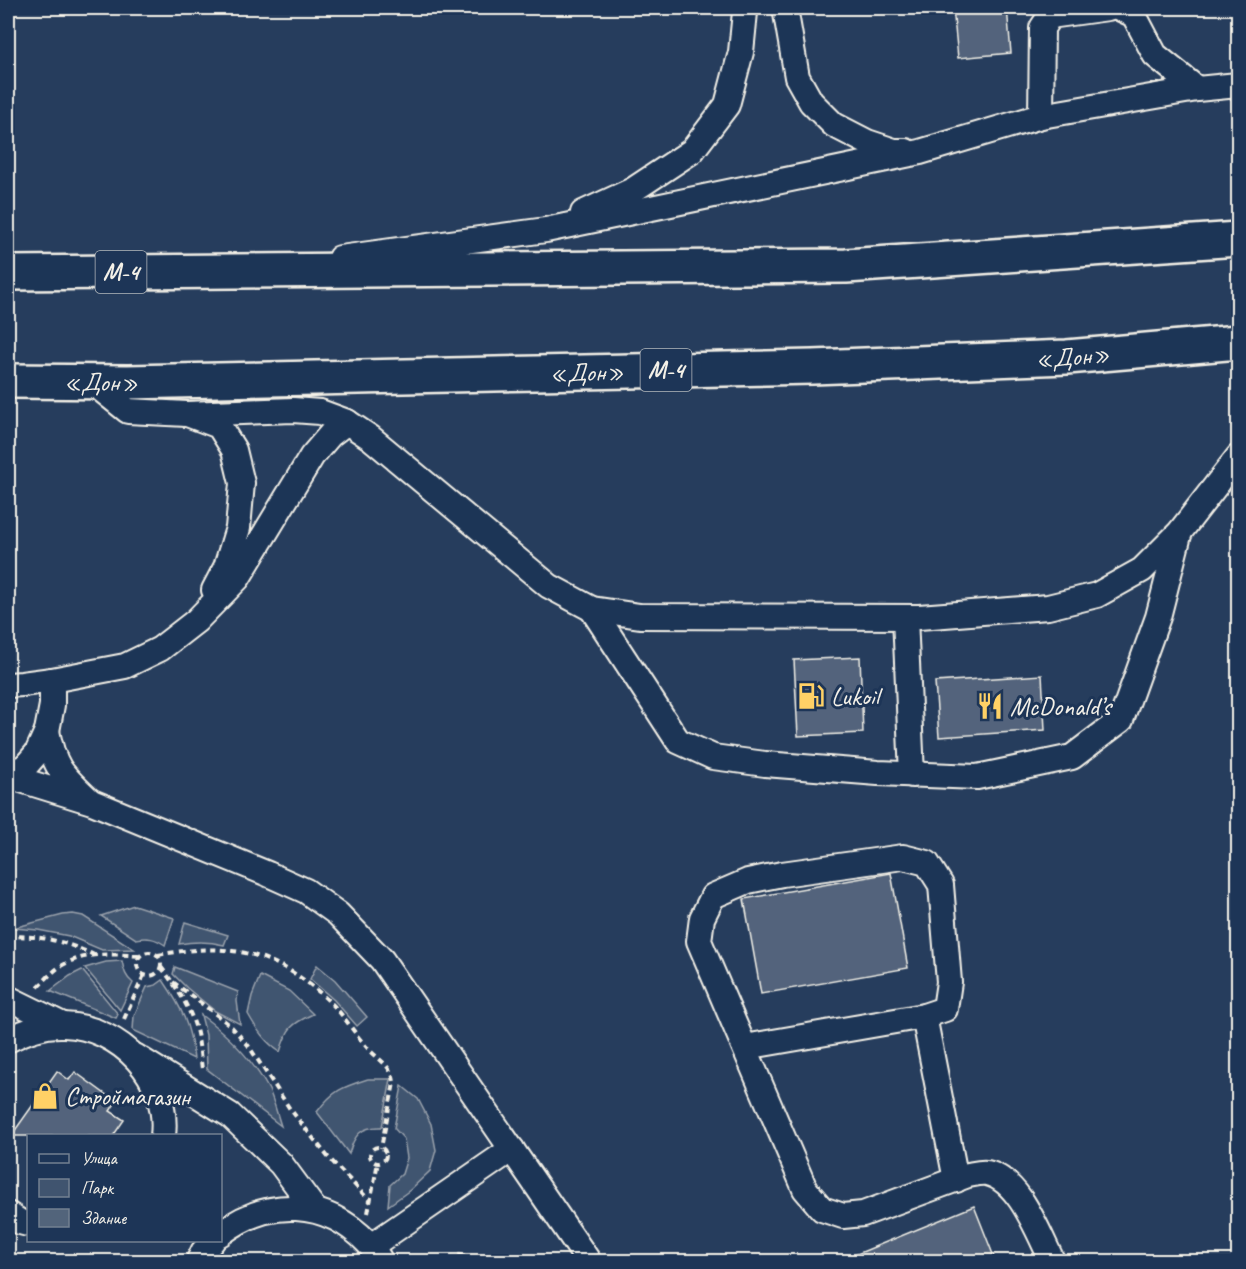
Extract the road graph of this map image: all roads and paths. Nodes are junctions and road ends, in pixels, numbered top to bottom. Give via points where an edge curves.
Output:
1 (743, 8) edge
2 (785, 8) edge
3 (1108, 8) edge
4 (1119, 8) edge
5 (1239, 85) edge
6 (1197, 89) junction
7 (1041, 117) junction
8 (920, 152) junction
9 (546, 230) junction
10 (1239, 239) edge
11 (235, 272) junction
12 (8, 273) edge
13 (1239, 342) edge
14 (8, 381) edge
15 (92, 382) junction
16 (187, 414) junction
17 (346, 422) junction
18 (1239, 457) edge
19 (1179, 533) junction
20 (592, 609) junction
21 (905, 617) junction
22 (196, 621) junction
23 (52, 680) junction
24 (8, 685) edge
25 (47, 731) junction
26 (8, 774) edge
27 (912, 775) junction
28 (92, 802) junction
29 (8, 937) edge
30 (94, 955) junction
31 (141, 956) junction
32 (158, 956) junction
33 (161, 967) junction
34 (144, 975) junction
35 (173, 982) junction
36 (35, 990) dead end
37 (8, 998) edge
38 (924, 1016) junction
39 (63, 1025) junction
40 (121, 1025) dead end
41 (8, 1040) edge
42 (745, 1047) junction
43 (135, 1056) junction
44 (202, 1072) dead end
45 (163, 1134) edge
46 (381, 1148) junction
47 (512, 1149) junction
48 (378, 1162) junction
49 (956, 1180) junction
50 (371, 1202) junction
51 (315, 1210) junction
52 (8, 1214) edge
53 (367, 1222) dead end
54 (27, 1224) edge
55 (222, 1232) edge
56 (211, 1242) edge
57 (382, 1255) edge
58 (418, 1261) edge
59 (198, 1262) edge
60 (432, 1262) edge
61 (451, 1262) edge
62 (469, 1262) edge
63 (589, 1262) edge
64 (1053, 1262) edge

1 - 9 street via 741,52 727,105 692,151 633,190
2 - 8 street via 797,77 812,102 834,125 867,142 894,151
3 - 7 street via 1050,16 1042,28
4 - 6 street via 1134,15 1155,55
5 - 6 street
6 - 7 street
7 - 8 street
8 - 9 street
9 - 11 street
10 - 11 highway, М-4 via 846,266
11 - 12 highway, М-4
13 - 15 highway, «Дон» / М-4 via 1067,357 824,366
14 - 15 highway, «Дон» / М-4
15 - 16 street via 128,411
16 - 17 street via 293,410 321,412
16 - 22 street via 219,426 234,450 242,483 238,528 226,567
17 - 20 street via 371,438 549,586
17 - 22 street via 312,456 238,578
18 - 19 street
19 - 21 street via 1142,570 1097,595 1048,607
19 - 27 street via 1158,617 1121,720 1072,757 977,777
20 - 21 street via 640,616
20 - 27 street via 678,741 713,757
21 - 27 street
22 - 23 street via 160,649 125,666
23 - 24 street
23 - 25 street
25 - 26 street via 37,753 24,768
25 - 28 street via 51,753 62,774
26 - 28 street
28 - 47 street via 306,891 338,914 382,960
29 - 30 path via 47,939
30 - 31 path
30 - 36 path via 58,968
31 - 32 path via 153,952
31 - 34 path via 138,967
32 - 33 path
32 - 46 path via 208,948 243,952 276,963 305,980 333,1005 394,1075
33 - 34 path via 152,976
33 - 35 path
34 - 40 path
35 - 44 path via 196,1028
35 - 50 path via 230,1025 328,1157
37 - 39 street
38 - 42 street
38 - 42 street via 945,1009 950,982 940,885 927,863 903,856 782,874 748,881 713,896 702,918 699,941
38 - 49 street
39 - 41 street via 43,1026
39 - 43 street via 102,1033
42 - 49 street via 805,1188 822,1209 843,1216 863,1214
43 - 45 street via 156,1090
43 - 51 street via 230,1115 281,1164
46 - 48 path via 385,1156
46 - 48 path via 370,1153 370,1158
47 - 57 street
47 - 63 street
48 - 50 path
49 - 64 street via 985,1172 1003,1179 1020,1197
50 - 53 path
51 - 55 street via 272,1209 252,1214
51 - 57 street via 353,1229
52 - 54 street
56 - 59 street
57 - 58 path
58 - 60 path
61 - 62 path via 461,1255

